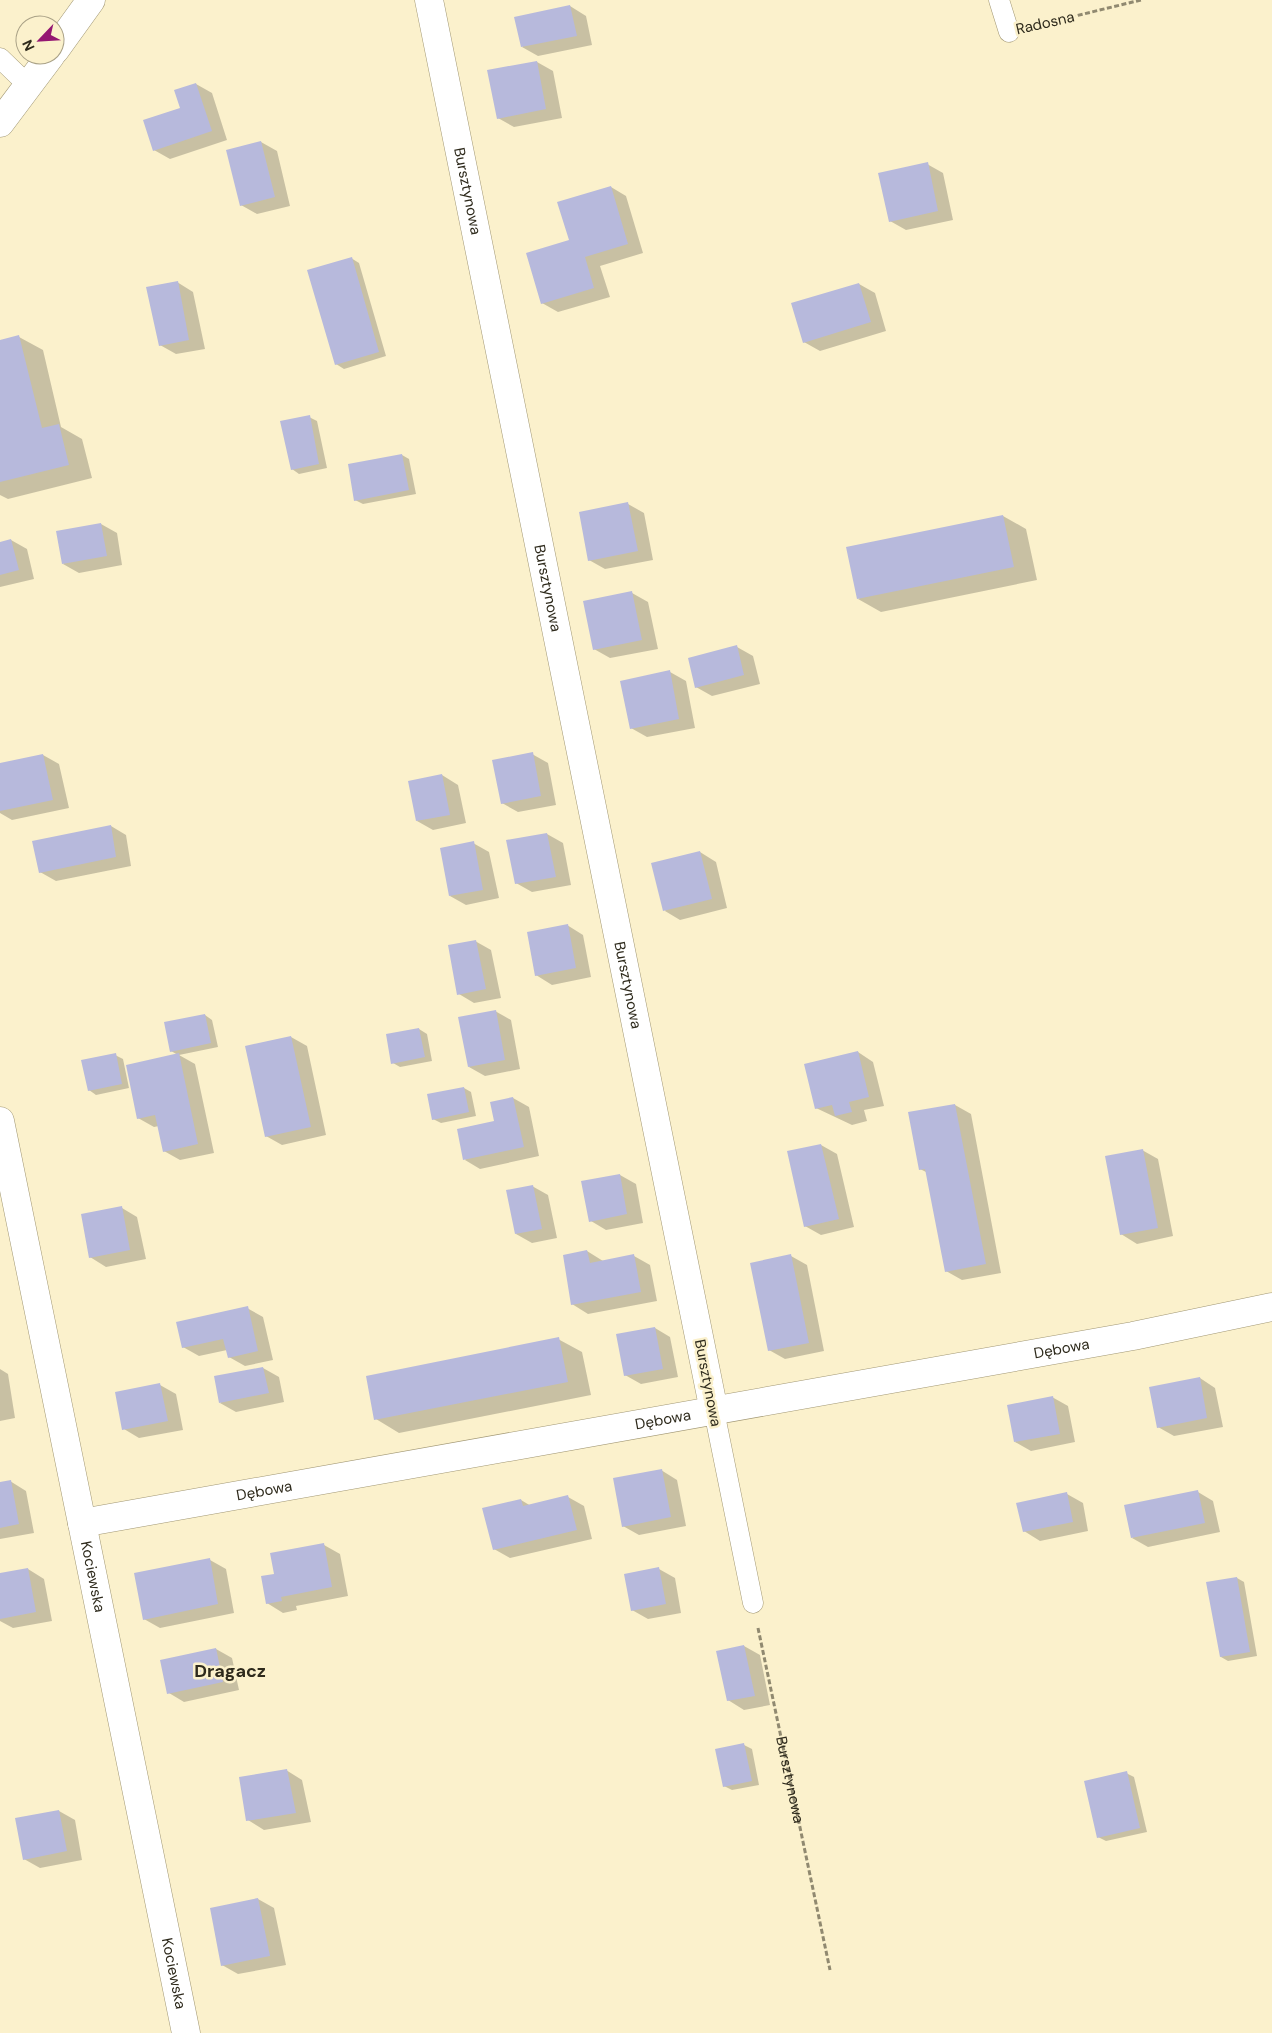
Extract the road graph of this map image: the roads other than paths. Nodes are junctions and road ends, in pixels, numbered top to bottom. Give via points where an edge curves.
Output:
1 (91, 0) edge
2 (429, 0) edge
3 (999, 0) edge
4 (1009, 32) road end
5 (65, 36) edge
6 (0, 58) edge
7 (44, 65) edge
8 (29, 86) junction
9 (0, 123) edge
10 (0, 1122) edge
11 (1272, 1307) edge
12 (714, 1411) junction
13 (82, 1523) junction
14 (752, 1603) road end
15 (186, 2033) edge

1 - 5 street
2 - 12 street, Bursztynowa
3 - 4 lane, Radosna
6 - 8 lane
7 - 8 street
8 - 9 street
10 - 13 street, Kociewska
11 - 12 street, Dębowa via 1133,1336
12 - 13 street, Dębowa
12 - 14 lane, Bursztynowa
13 - 15 street, Kociewska

